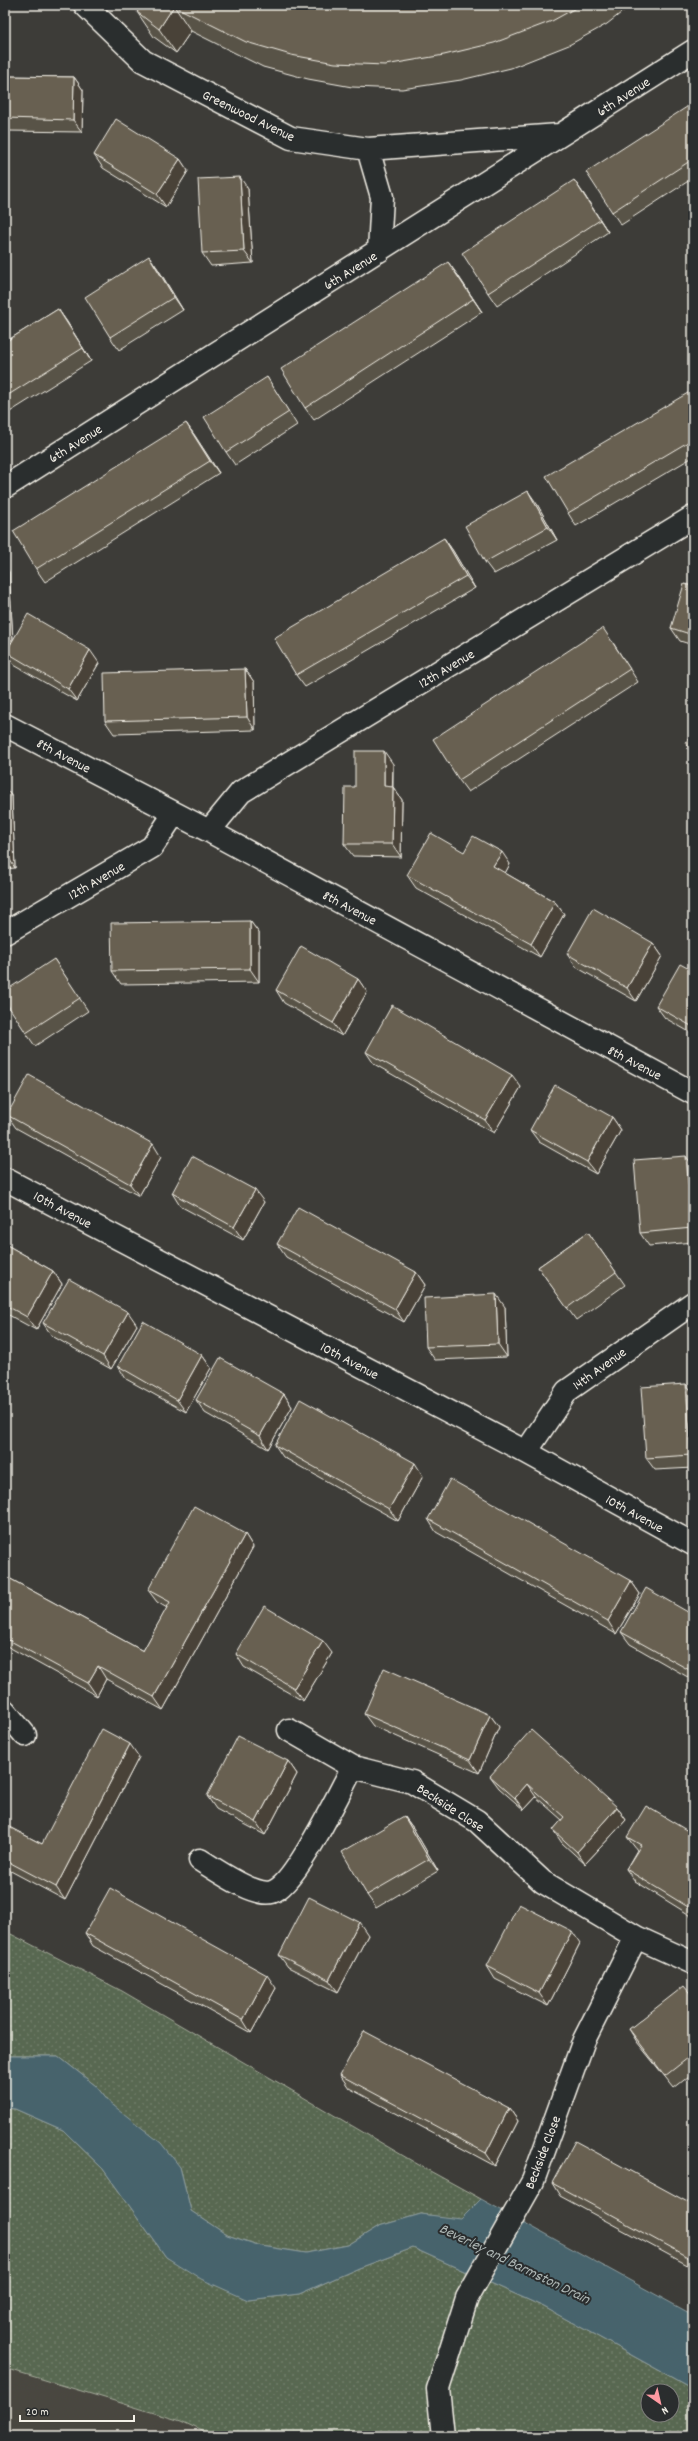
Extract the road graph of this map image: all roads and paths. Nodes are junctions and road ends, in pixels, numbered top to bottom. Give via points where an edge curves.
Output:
1 (85, 5) edge
2 (693, 51) edge
3 (562, 135) junction
4 (368, 149) junction
5 (379, 251) junction
6 (5, 487) edge
7 (693, 517) edge
8 (5, 725) edge
9 (174, 814) junction
10 (209, 831) junction
11 (5, 933) edge
12 (693, 1093) edge
13 (5, 1179) edge
14 (693, 1303) edge
15 (526, 1452) junction
16 (693, 1544) edge
17 (5, 1711) edge
18 (289, 1730) dead end
19 (25, 1735) dead end
20 (353, 1767) junction
21 (200, 1860) dead end
22 (636, 1937) junction
23 (693, 1963) edge
24 (443, 2436) edge

1 - 4 street, Greenwood Avenue via 142,61 291,138
2 - 3 street, 6th Avenue
3 - 4 street, Greenwood Avenue
3 - 5 street, 6th Avenue
4 - 5 street via 382,197
5 - 6 street, 6th Avenue
7 - 10 street, 12th Avenue via 241,792
8 - 9 street, 8th Avenue
9 - 10 street, 8th Avenue
9 - 11 street, 12th Avenue via 152,847
10 - 12 street, 8th Avenue
13 - 15 street, 10th Avenue
14 - 15 street, 14th Avenue via 567,1391
15 - 16 street, 10th Avenue
17 - 19 street
18 - 20 street, Beckside Close
20 - 21 street via 309,1847 282,1886 271,1892 258,1891
20 - 22 street, Beckside Close via 412,1782 477,1821 543,1882
22 - 23 street, Beckside Close
22 - 24 street, Beckside Close via 584,2040 533,2181 467,2298 438,2389

